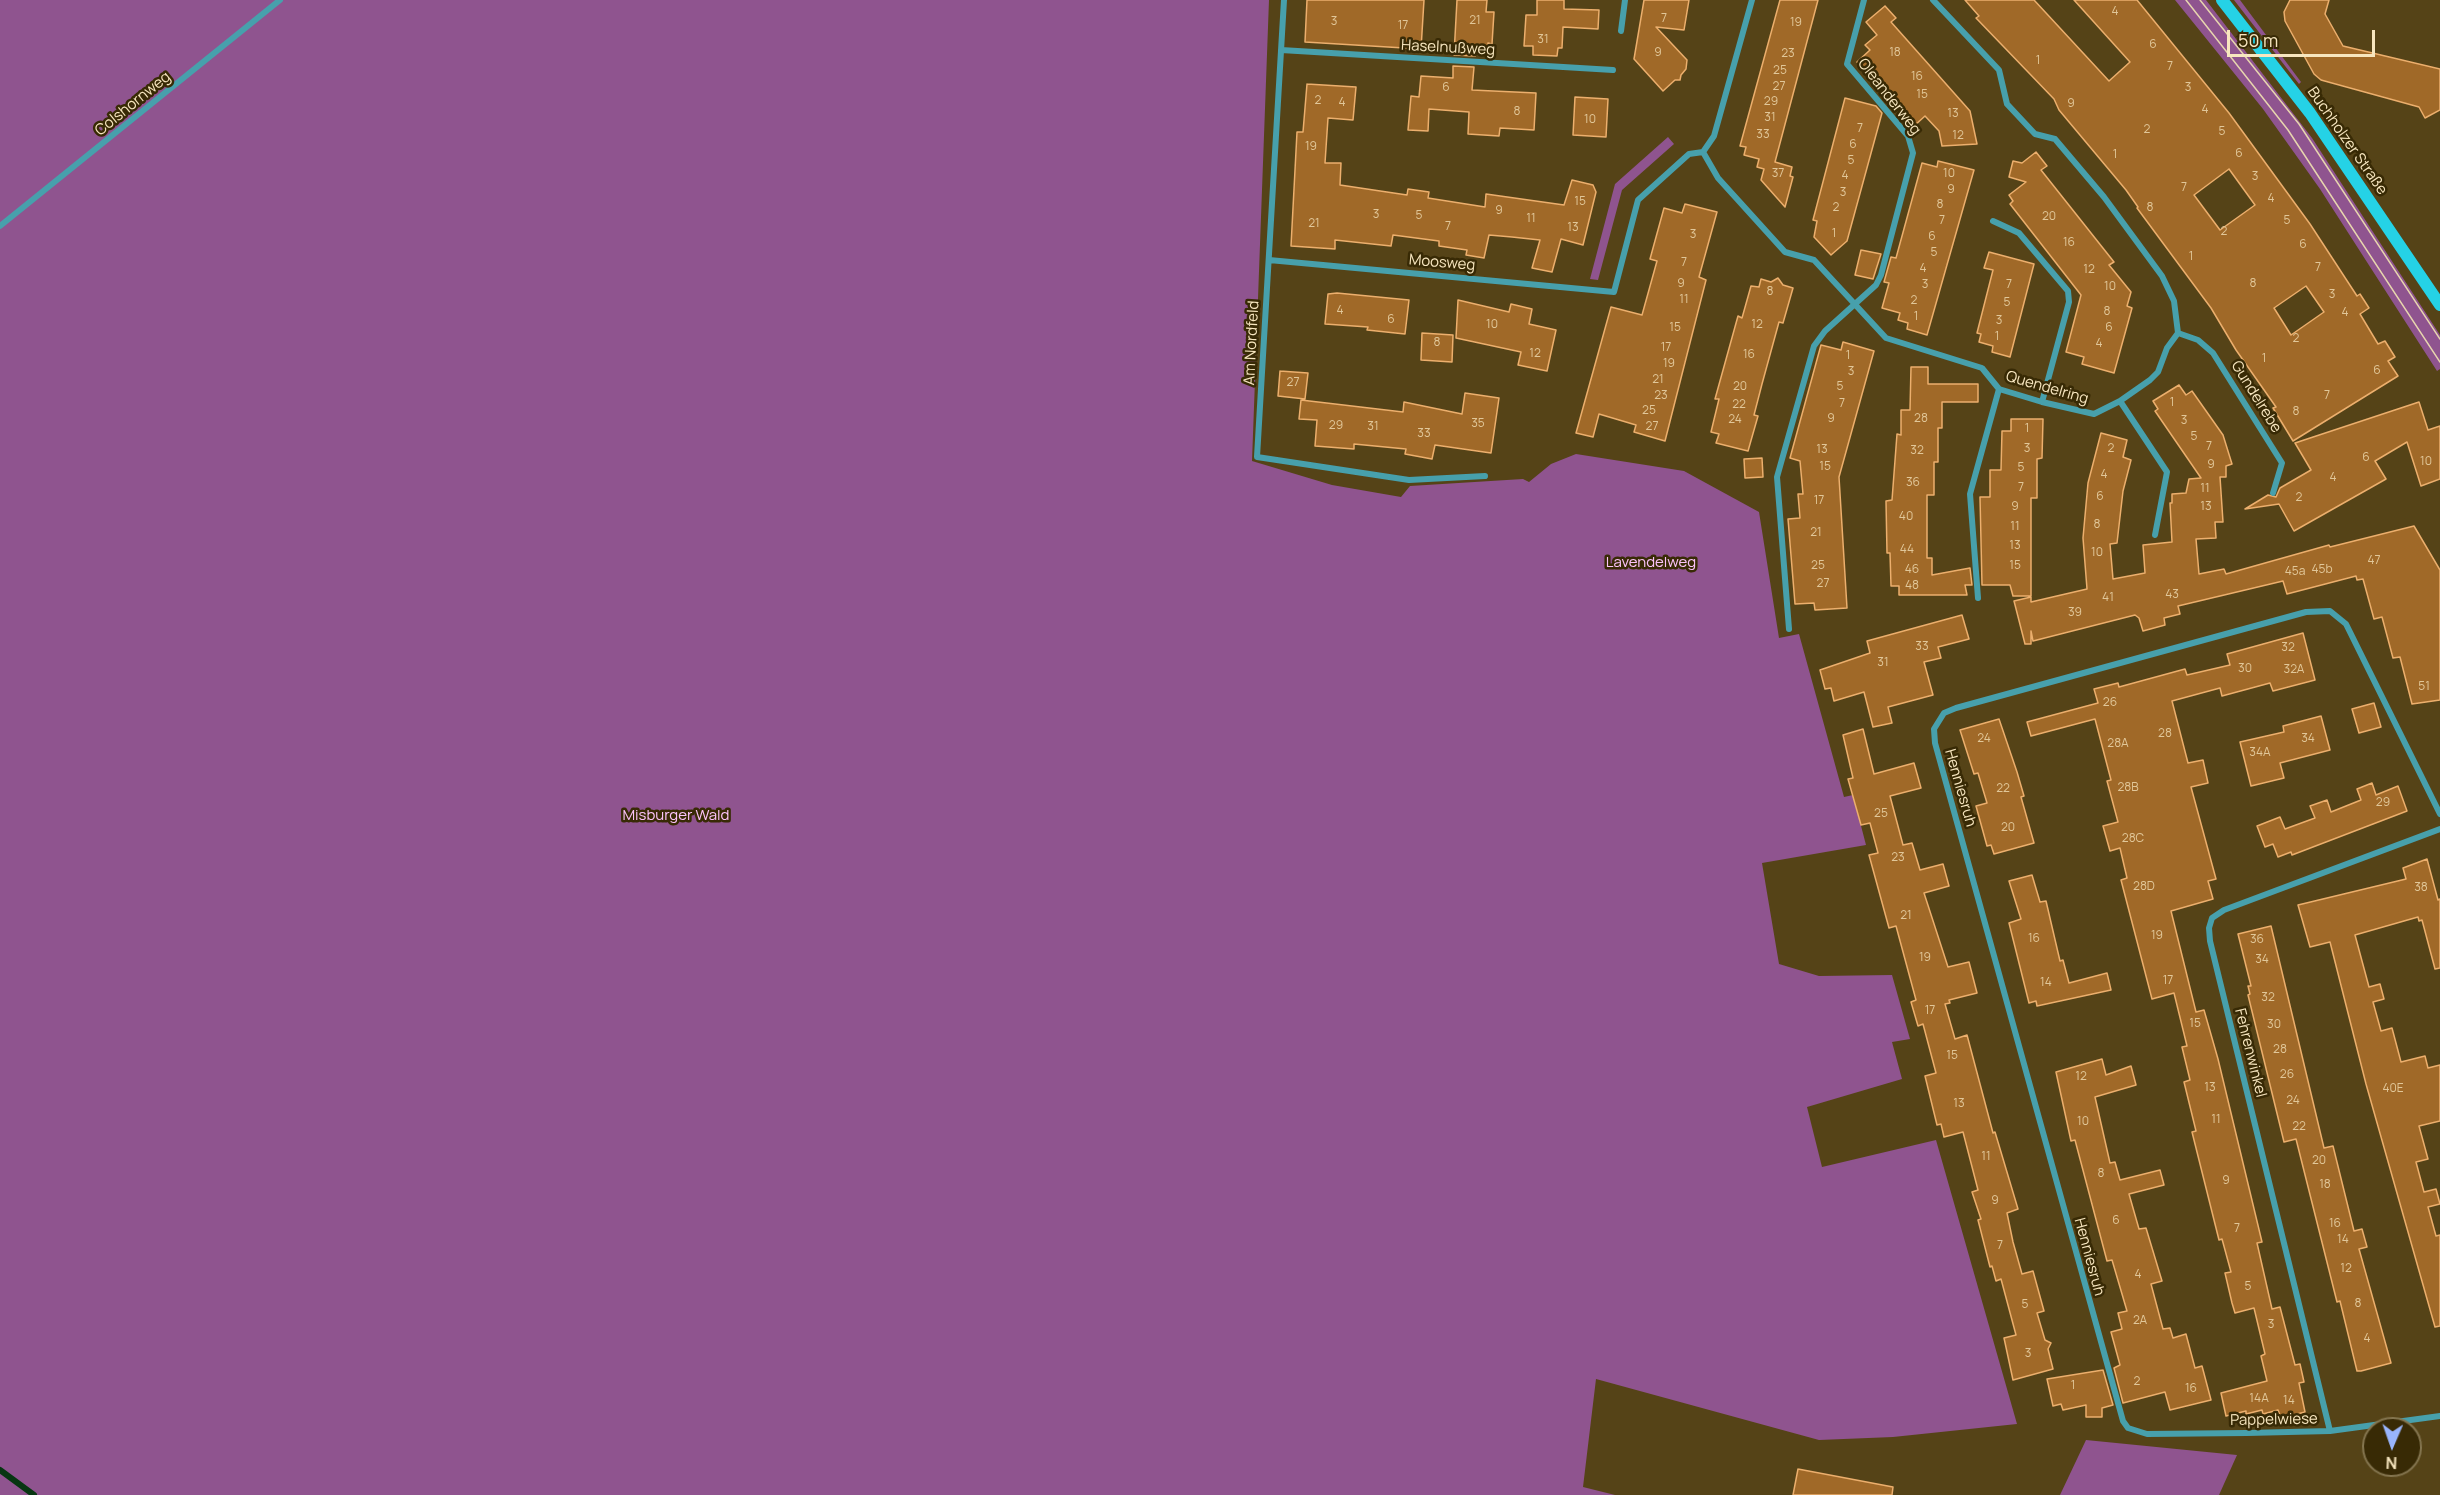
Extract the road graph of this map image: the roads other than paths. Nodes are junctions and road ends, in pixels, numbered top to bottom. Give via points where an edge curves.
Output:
1 (280, 0) edge
2 (1284, 0) edge
3 (1625, 0) edge
4 (1752, 0) edge
5 (1864, 0) edge
6 (1933, 0) edge
7 (2222, 0) edge
8 (1621, 31) dead end
9 (1281, 50) junction
10 (1613, 70) dead end
11 (1703, 152) junction
12 (1993, 221) dead end
13 (0, 226) edge
14 (1269, 260) junction
15 (1855, 304) junction
16 (2440, 305) edge
17 (2178, 333) junction
18 (1999, 389) junction
19 (2120, 401) junction
20 (2042, 402) junction
21 (1485, 476) dead end
22 (2273, 493) dead end
23 (2155, 535) dead end
24 (1978, 598) dead end
25 (1790, 629) dead end
26 (2440, 814) edge
27 (2440, 829) edge
28 (2118, 1412) joint
29 (2440, 1416) edge
30 (2330, 1431) junction

1 - 13 street, Colshornweg
2 - 9 street, Am Nordfeld
3 - 8 street
4 - 11 street via 1714,136
5 - 15 street, Oleanderweg via 1847,64 1907,134 1913,147 1881,275
6 - 17 street via 1999,70 2007,104 2035,134 2055,139 2104,197 2162,276 2174,301
7 - 16 main road, Buchholzer Straße via 2316,122
9 - 10 street, Haselnußweg
9 - 14 street, Am Nordfeld
11 - 14 street, Moosweg via 1689,154 1638,200 1614,291
11 - 15 street, Quendelring via 1718,178 1785,252 1815,260
12 - 20 street via 2019,232 2068,291
14 - 21 street, Am Nordfeld via 1257,458 1409,480
15 - 18 street, Quendelring via 1886,338 1982,368
15 - 25 street via 1814,345 1777,477
17 - 19 street, Quendelring via 2158,372
17 - 22 street, Gundelrebe via 2198,340 2213,353 2282,463
18 - 20 street, Quendelring
18 - 24 street via 1970,494
19 - 20 street, Quendelring via 2094,414
19 - 23 street via 2167,472
26 - 28 street, Henniesruh via 2346,624 2330,611 2306,612 2023,689 1956,708 1938,720 1935,743
27 - 30 street, Fehrenwinkel via 2224,910 2212,918 2209,928
28 - 30 street, Pappelwiese via 2128,1428 2147,1434
29 - 30 street, Pappelwiese

